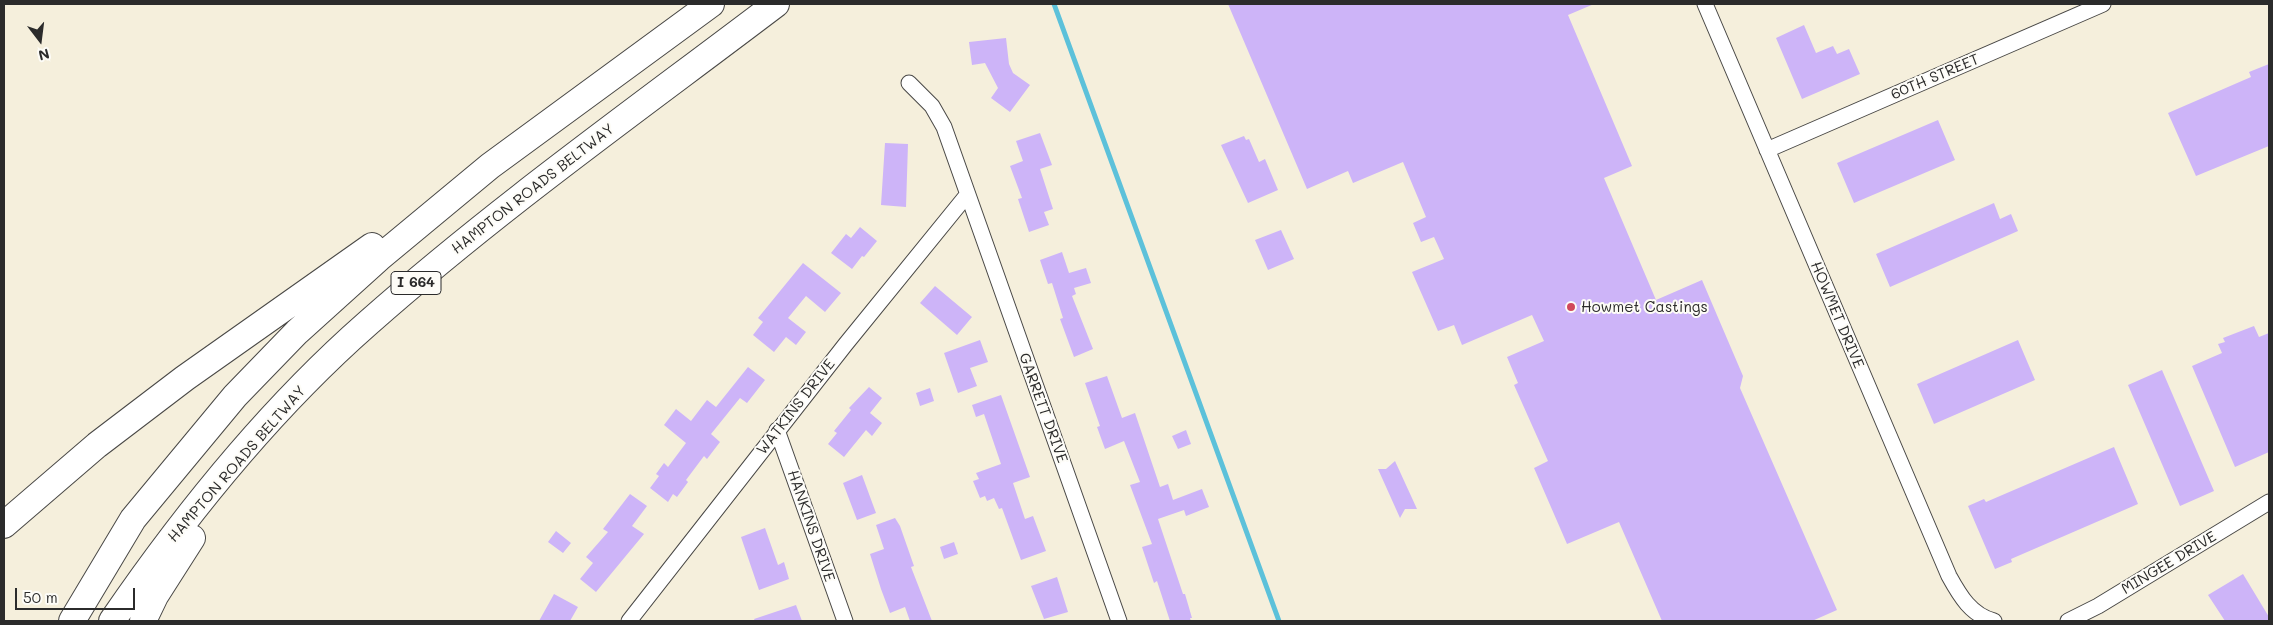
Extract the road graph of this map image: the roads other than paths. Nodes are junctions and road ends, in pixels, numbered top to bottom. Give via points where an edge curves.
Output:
1 (711, 4) edge
2 (776, 4) edge
3 (1705, 4) edge
4 (2103, 4) edge
5 (909, 83) dead end
6 (1767, 150) junction
7 (490, 166) junction
8 (967, 195) junction
9 (777, 430) junction
10 (260, 431) junction
11 (2269, 502) edge
12 (4, 525) edge
13 (1988, 620) edge
14 (72, 621) edge
15 (112, 621) edge
16 (143, 621) edge
17 (629, 621) edge
18 (845, 621) edge
19 (1119, 621) edge
20 (2068, 621) edge

1 - 7 highway, I 664
2 - 10 highway, HAMPTON ROADS BELTWAY / I 664 via 472,235 367,324
3 - 6 street, HOWMET DRIVE
4 - 6 street, 60TH STREET
5 - 8 street, GARRETT DRIVE via 939,116
6 - 13 street, HOWMET DRIVE via 1949,576 1960,598
7 - 12 highway via 185,378 97,445
7 - 14 highway, I 664 via 379,258 297,332 235,396 133,519
8 - 9 street, WATKINS DRIVE
8 - 19 street, GARRETT DRIVE
9 - 17 street, WATKINS DRIVE
9 - 18 street, HANKINS DRIVE
10 - 15 highway, HAMPTON ROADS BELTWAY / I 664 via 202,499
10 - 16 highway via 159,589
11 - 20 street, MINGEE DRIVE

